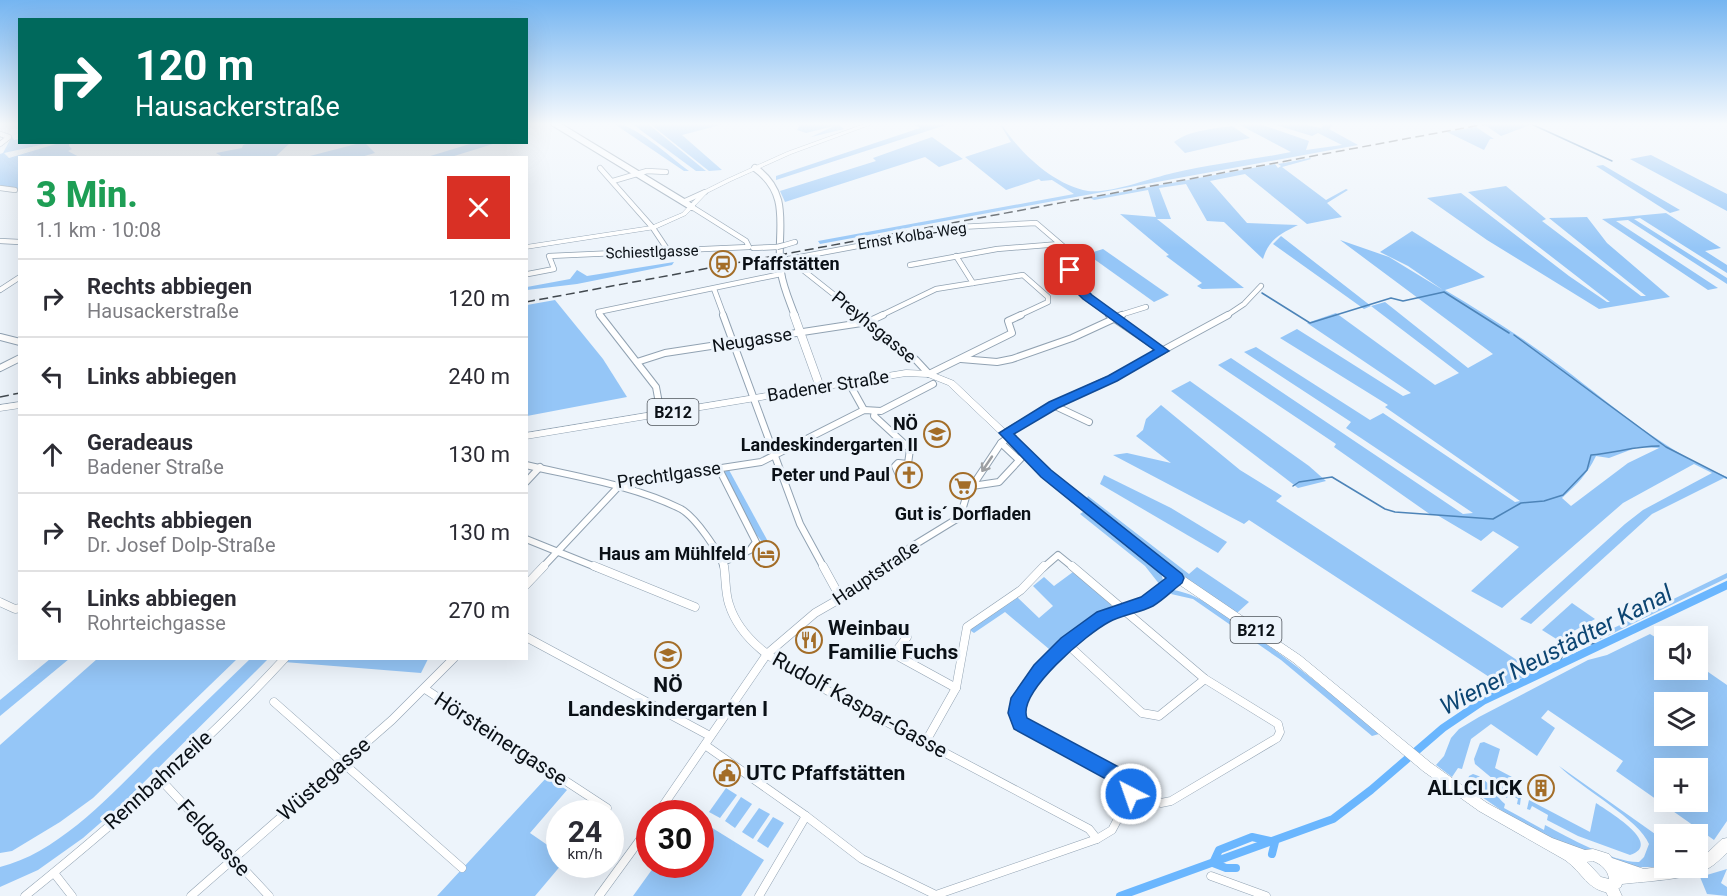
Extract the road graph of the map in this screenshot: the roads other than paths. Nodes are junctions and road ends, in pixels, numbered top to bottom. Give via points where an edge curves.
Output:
1 (623, 165) edge
2 (763, 165) edge
3 (600, 168) dead end
4 (756, 168) junction
5 (666, 172) dead end
6 (638, 174) junction
7 (613, 181) junction
8 (0, 188) edge
9 (15, 190) dead end
10 (705, 192) junction
11 (683, 202) junction
12 (692, 207) junction
13 (653, 228) junction
14 (0, 241) edge
15 (18, 242) edge
16 (795, 242) dead end
17 (1059, 244) junction
18 (528, 247) edge
19 (753, 248) dead end
20 (669, 252) junction
21 (956, 256) junction
22 (789, 259) joint
23 (910, 265) dead end
24 (528, 272) edge
25 (782, 274) junction
26 (18, 278) edge
27 (718, 279) dead end
28 (973, 283) junction
29 (1261, 286) dead end
30 (717, 288) junction
31 (0, 290) edge
32 (1146, 307) dead end
33 (1113, 317) junction
34 (868, 322) junction
35 (801, 332) junction
36 (0, 337) edge
37 (18, 342) edge
38 (735, 343) junction
39 (1162, 351) junction
40 (970, 354) junction
41 (18, 359) edge
42 (961, 359) junction
43 (976, 359) junction
44 (637, 362) junction
45 (0, 368) edge
46 (929, 374) junction
47 (849, 383) junction
48 (933, 384) dead end
49 (820, 387) junction
50 (754, 398) junction
51 (18, 405) edge
52 (1053, 405) junction
53 (0, 408) edge
54 (864, 410) junction
55 (875, 411) junction
56 (661, 414) junction
57 (1089, 422) dead end
58 (528, 436) edge
59 (1005, 438) junction
60 (776, 455) junction
61 (1021, 456) junction
62 (528, 465) edge
63 (540, 467) junction
64 (718, 467) junction
65 (899, 475) dead end
66 (528, 480) edge
67 (619, 486) junction
68 (972, 486) junction
69 (528, 541) edge
70 (558, 551) junction
71 (723, 562) junction
72 (1177, 578) junction
73 (528, 583) edge
74 (840, 597) junction
75 (0, 602) edge
76 (695, 607) dead end
77 (18, 608) edge
78 (1126, 610) junction
79 (907, 637) dead end
80 (528, 638) edge
81 (1066, 643) junction
82 (767, 654) junction
83 (283, 660) edge
84 (452, 660) edge
85 (1205, 679) junction
86 (956, 688) junction
87 (425, 689) junction
88 (274, 702) dead end
89 (707, 740) junction
90 (925, 743) junction
91 (344, 762) junction
92 (161, 780) junction
93 (1131, 794) junction
94 (595, 800) edge
95 (667, 800) edge
96 (806, 816) junction
97 (1097, 839) junction
98 (1727, 844) edge
99 (636, 845) edge
100 (233, 859) junction
101 (1708, 859) edge
102 (1583, 861) junction
103 (1610, 864) junction
104 (462, 868) dead end
105 (54, 873) junction
106 (1644, 874) junction
107 (1654, 874) edge
108 (1211, 876) dead end
109 (1614, 887) edge
110 (933, 895) edge
111 (25, 896) edge
112 (72, 896) edge
113 (191, 896) edge
114 (269, 896) edge
115 (599, 896) edge
116 (759, 896) edge
117 (1266, 896) edge

1 - 6 street
2 - 4 main road
3 - 7 street
4 - 10 main road
4 - 25 street via 771,181 778,203
5 - 6 street
6 - 7 street
6 - 11 street
7 - 13 street
8 - 9 street
10 - 11 street
10 - 12 main road
11 - 12 street
12 - 13 main road
12 - 20 street, Schiestlgasse via 746,241 749,247
13 - 18 main road
13 - 20 street
14 - 15 street
16 - 19 street, bridge
17 - 21 street
17 - 22 street, Ernst Kolba-Weg via 1036,223 959,227
17 - 33 street via 1071,253 1071,277 1077,287
20 - 24 street, Schiestlgasse via 549,256 554,269
21 - 23 street
21 - 28 street
22 - 34 street, Preyhsgasse
25 - 30 street
25 - 35 street
26 - 31 street
27 - 30 street
28 - 34 street, Neugasse via 936,290
28 - 40 street, Neugasse via 1023,275 1048,297 1048,302 1008,321 1012,333
29 - 39 street via 1222,319
30 - 38 street
30 - 44 street via 598,312
32 - 33 street
33 - 39 street
33 - 43 street via 1072,338 1012,359
34 - 35 street, Neugasse
34 - 46 street, Preyhsgasse
35 - 38 street, Neugasse
35 - 49 street
36 - 37 street
38 - 44 street, Neugasse via 664,353
38 - 50 street
39 - 52 street
40 - 42 street
40 - 43 street
41 - 45 street
42 - 43 street
42 - 46 street
44 - 56 street via 656,387
46 - 47 main road, Badener Straße / B212 via 906,373
46 - 59 main road, Badener Straße / B212 via 951,383
47 - 49 main road, Badener Straße / B212
47 - 54 street
48 - 55 street
49 - 50 main road, Badener Straße / B212
50 - 56 main road, Badener Straße / B212
50 - 60 street
51 - 53 main road
52 - 57 street
52 - 59 street
54 - 55 street
54 - 60 street, Prechtlgasse
55 - 65 street via 874,416 910,449 908,464 895,466
56 - 58 main road, Badener Straße / B212
59 - 61 main road, Badener Straße / B212
59 -> 68 street, Hauptstraße
60 - 64 street, Prechtlgasse via 761,462
60 - 74 street via 800,524
61 - 68 street via 1002,480
61 - 72 main road, Badener Straße / B212
62 - 63 street, Prechtlgasse
63 - 66 street
63 - 67 street, Prechtlgasse
64 - 67 street, Prechtlgasse
64 - 71 street via 756,542 755,547
67 - 70 street
67 - 71 street, Rudolf Kaspar-Gasse via 682,510
68 - 74 street, Hauptstraße via 960,517 911,547 862,586
69 - 70 street
70 - 73 street
70 - 76 street
71 - 82 street, Rudolf Kaspar-Gasse via 729,604 739,626
72 - 78 street via 1147,602
72 - 102 main road, B212 via 1287,652 1418,760 1483,807
74 - 82 street, Hauptstraße
75 - 77 street
78 - 81 street via 1103,617
78 - 85 street
78 - 86 street via 1058,555 1028,584 967,627
79 - 86 street via 894,654
80 - 89 street via 656,704
81 - 85 street via 1142,713 1151,716 1160,716
81 - 93 street via 1040,670 1018,704 1020,723 1123,779
82 - 89 street, Hauptstraße
82 - 90 street, Rudolf Kaspar-Gasse
83 - 92 street, Rennbahnzeile via 257,690
84 - 87 street, Wüstegasse
85 - 93 street via 1278,724 1281,732 1171,801 1161,803
86 - 90 street
87 - 91 street, Wüstegasse
87 - 94 street, Hörsteinergasse
88 - 91 street
89 - 95 street, Hauptstraße
89 - 96 street
90 - 97 street, Rudolf Kaspar-Gasse via 1089,829
91 - 100 street, Wüstegasse
91 - 104 street
92 - 100 street, Feldgasse
92 - 105 street, Rennbahnzeile
93 - 97 street via 1112,830
96 - 110 street via 862,859
96 - 116 street
97 - 110 street
98 - 101 main road, B212
99 - 115 street
100 - 113 street, Wüstegasse
100 - 114 street, Feldgasse
102 - 103 main road, B212 via 1599,856
102 - 109 main road, B212 via 1589,878
103 - 106 main road, B212
103 - 109 main road
105 - 111 street, Rennbahnzeile
105 - 112 street
106 - 107 main road, B212
106 - 109 main road, B212
108 - 117 street

